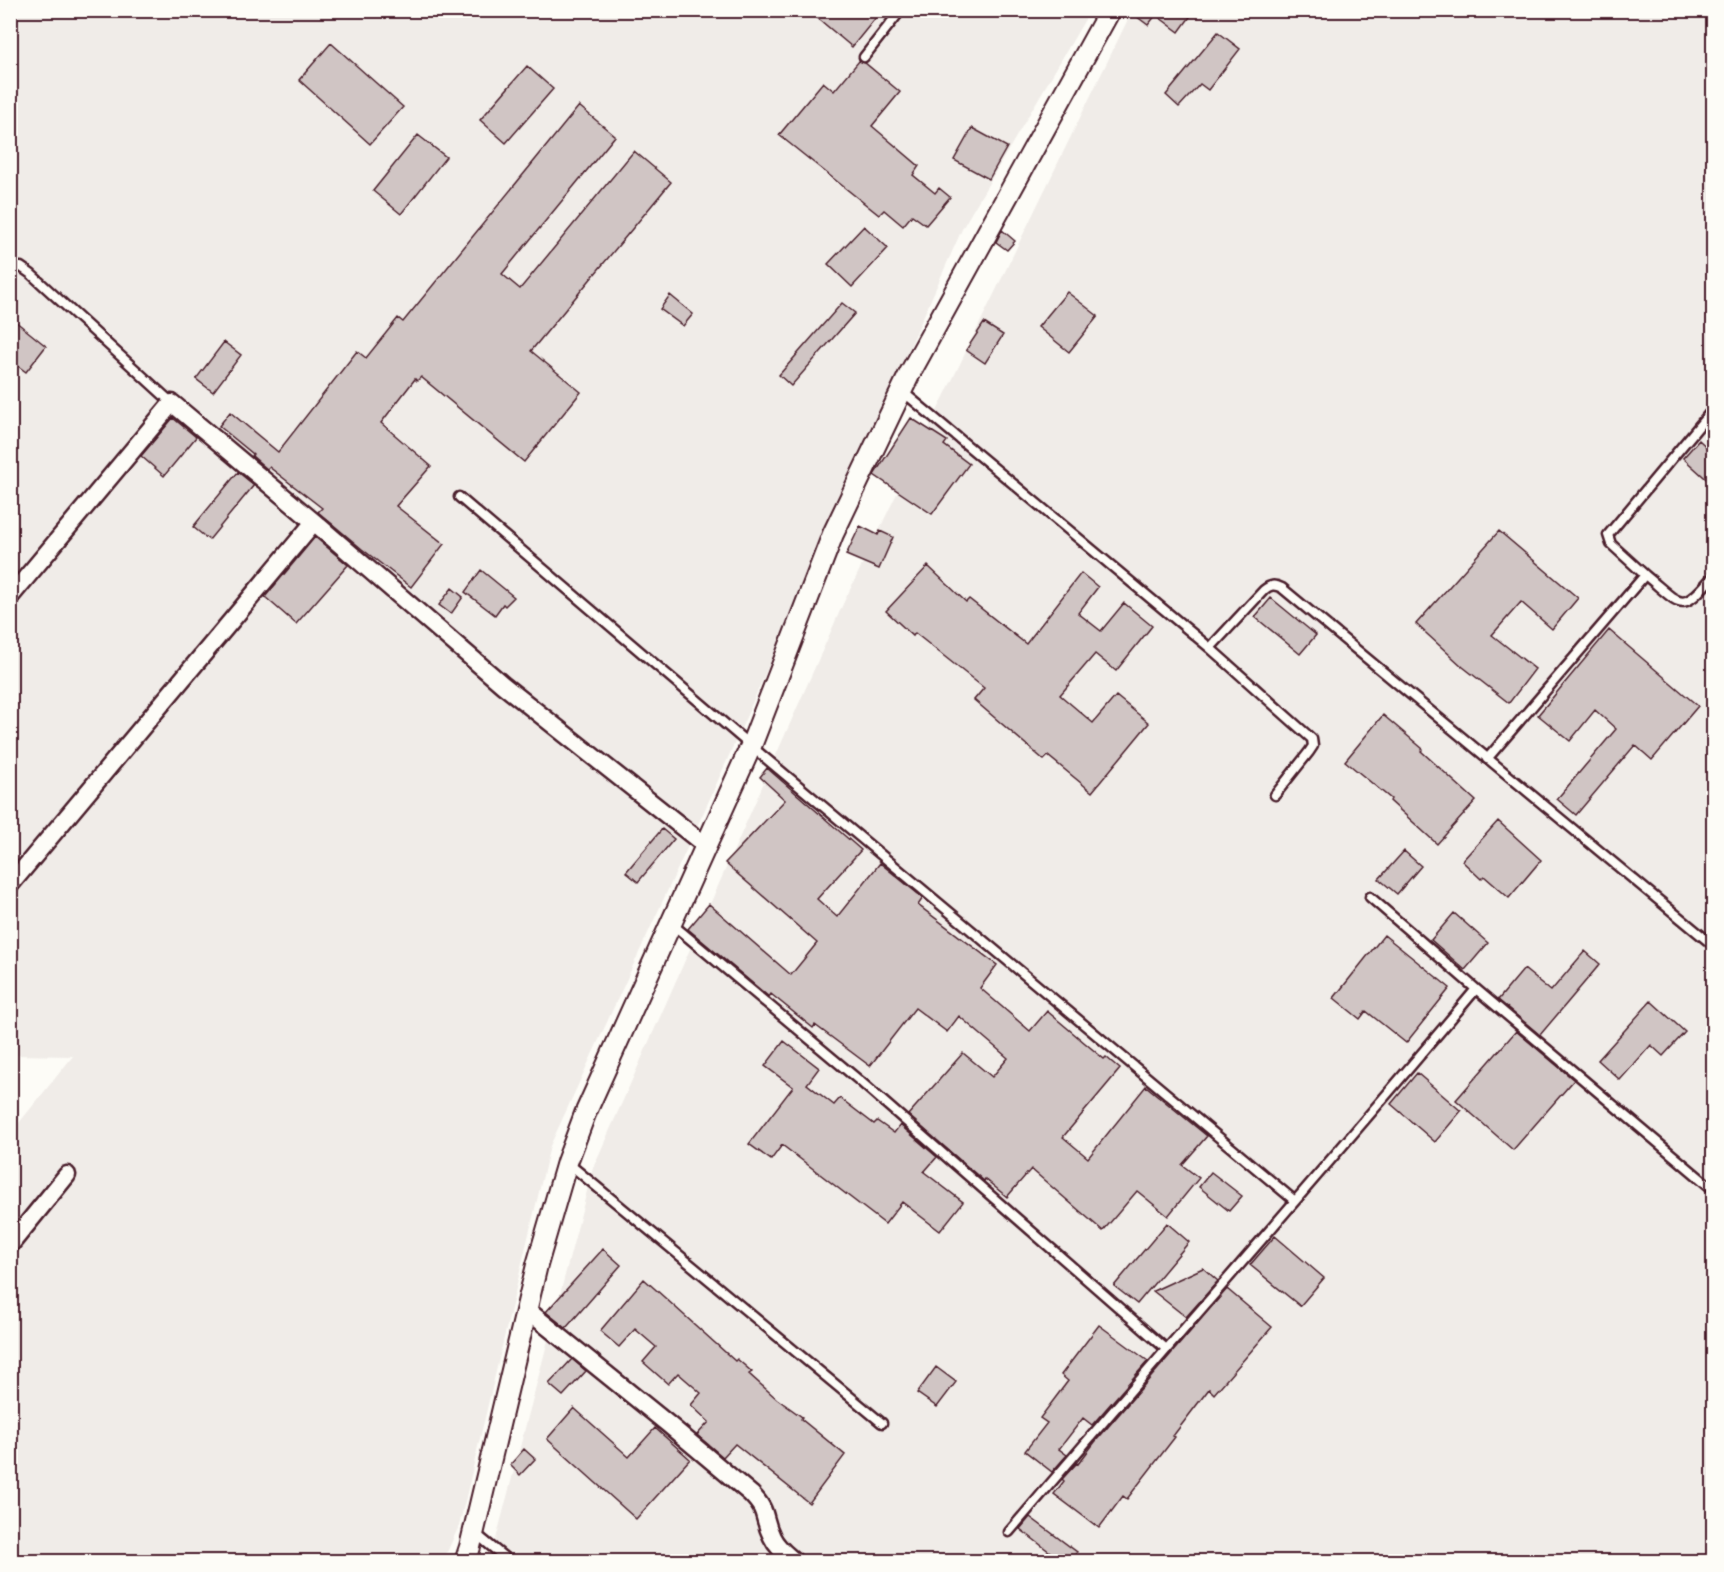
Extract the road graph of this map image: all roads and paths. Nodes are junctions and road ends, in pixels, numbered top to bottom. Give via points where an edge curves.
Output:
1 (901, 10) edge
2 (1110, 10) edge
3 (864, 57) dead end
4 (10, 267) edge
5 (902, 391) junction
6 (172, 403) junction
7 (1713, 408) edge
8 (459, 497) dead end
9 (314, 522) junction
10 (1713, 575) edge
11 (1645, 576) junction
12 (10, 597) edge
13 (1210, 648) junction
14 (751, 746) junction
15 (1487, 759) junction
16 (1275, 795) dead end
17 (706, 846) junction
18 (10, 885) edge
19 (1370, 897) dead end
20 (671, 923) junction
21 (1713, 946) edge
22 (1476, 988) junction
23 (567, 1162) junction
24 (67, 1175) dead end
25 (1713, 1190) edge
26 (1295, 1201) junction
27 (10, 1245) edge
28 (526, 1310) junction
29 (1165, 1348) junction
30 (882, 1423) dead end
31 (474, 1532) junction
32 (1009, 1532) dead end
33 (465, 1562) edge
34 (510, 1562) edge
35 (795, 1562) edge

1 - 3 lane
2 - 5 street
4 - 6 lane via 21,267 31,274
5 - 13 lane
5 - 14 street via 834,534
6 - 9 street
6 - 12 street
7 - 11 lane via 1608,535 1611,544
8 - 14 lane
9 - 17 street via 502,685
9 - 18 street
10 - 11 lane via 1695,596 1682,603
11 - 15 lane
13 - 15 lane via 1263,591 1269,586 1282,588
13 - 16 lane via 1312,739 1310,752
14 - 17 street
14 - 26 lane
15 - 21 lane
17 - 20 street
19 - 22 lane
20 - 23 street
20 - 29 lane via 861,1082
22 - 25 lane
22 - 26 lane
23 - 28 street
23 - 30 lane
24 - 27 street
26 - 29 lane
28 - 31 street
28 - 35 street via 751,1494 763,1506 778,1548
29 - 32 lane
31 - 33 street
31 - 34 lane

